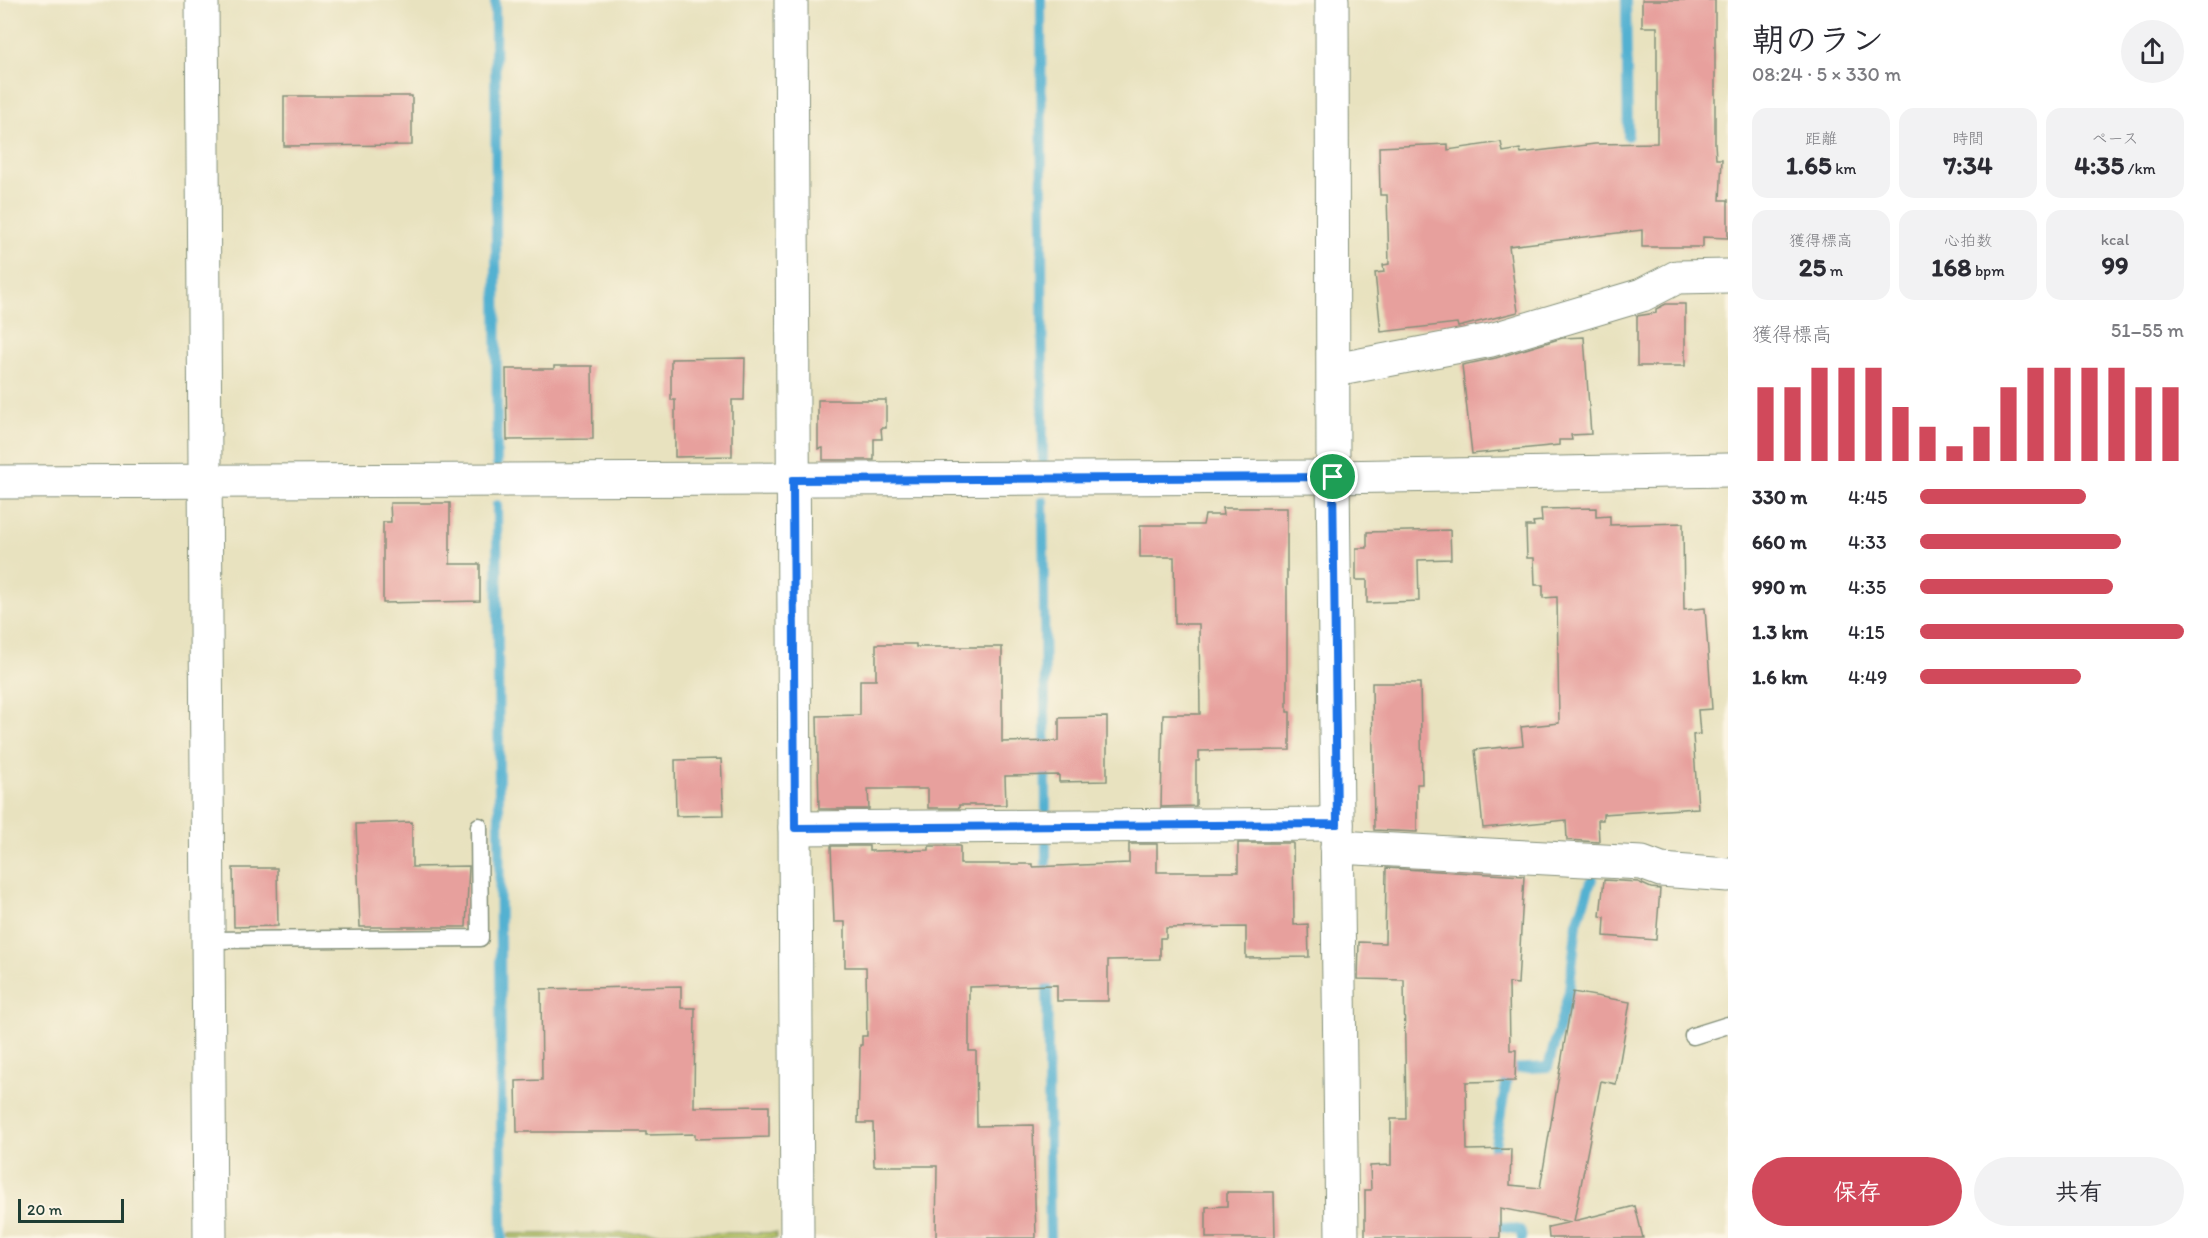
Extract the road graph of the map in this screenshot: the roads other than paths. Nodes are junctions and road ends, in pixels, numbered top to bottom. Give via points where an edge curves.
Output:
1 (202, 0) edge
2 (791, 0) edge
3 (1332, 0) edge
4 (1728, 276) edge
5 (1335, 370) junction
6 (1728, 470) edge
7 (1333, 477) junction
8 (793, 480) junction
9 (205, 482) junction
10 (0, 483) edge
11 (479, 826) dead end
12 (795, 828) junction
13 (1337, 836) junction
14 (1728, 875) edge
15 (208, 940) junction
16 (1728, 1025) edge
17 (1693, 1036) dead end
18 (210, 1238) edge
19 (796, 1238) edge
20 (1342, 1238) edge

1 - 9 street
2 - 8 street
3 - 5 street
4 - 5 street via 1677,277 1642,295 1491,340
5 - 7 street
6 - 7 street
7 - 8 street
7 - 13 street
8 - 9 street
8 - 12 street
9 - 10 street
9 - 15 street
11 - 15 lane via 480,938
12 - 13 street
12 - 19 street
13 - 14 street via 1642,863 1661,870
13 - 20 street
15 - 18 street
16 - 17 lane

